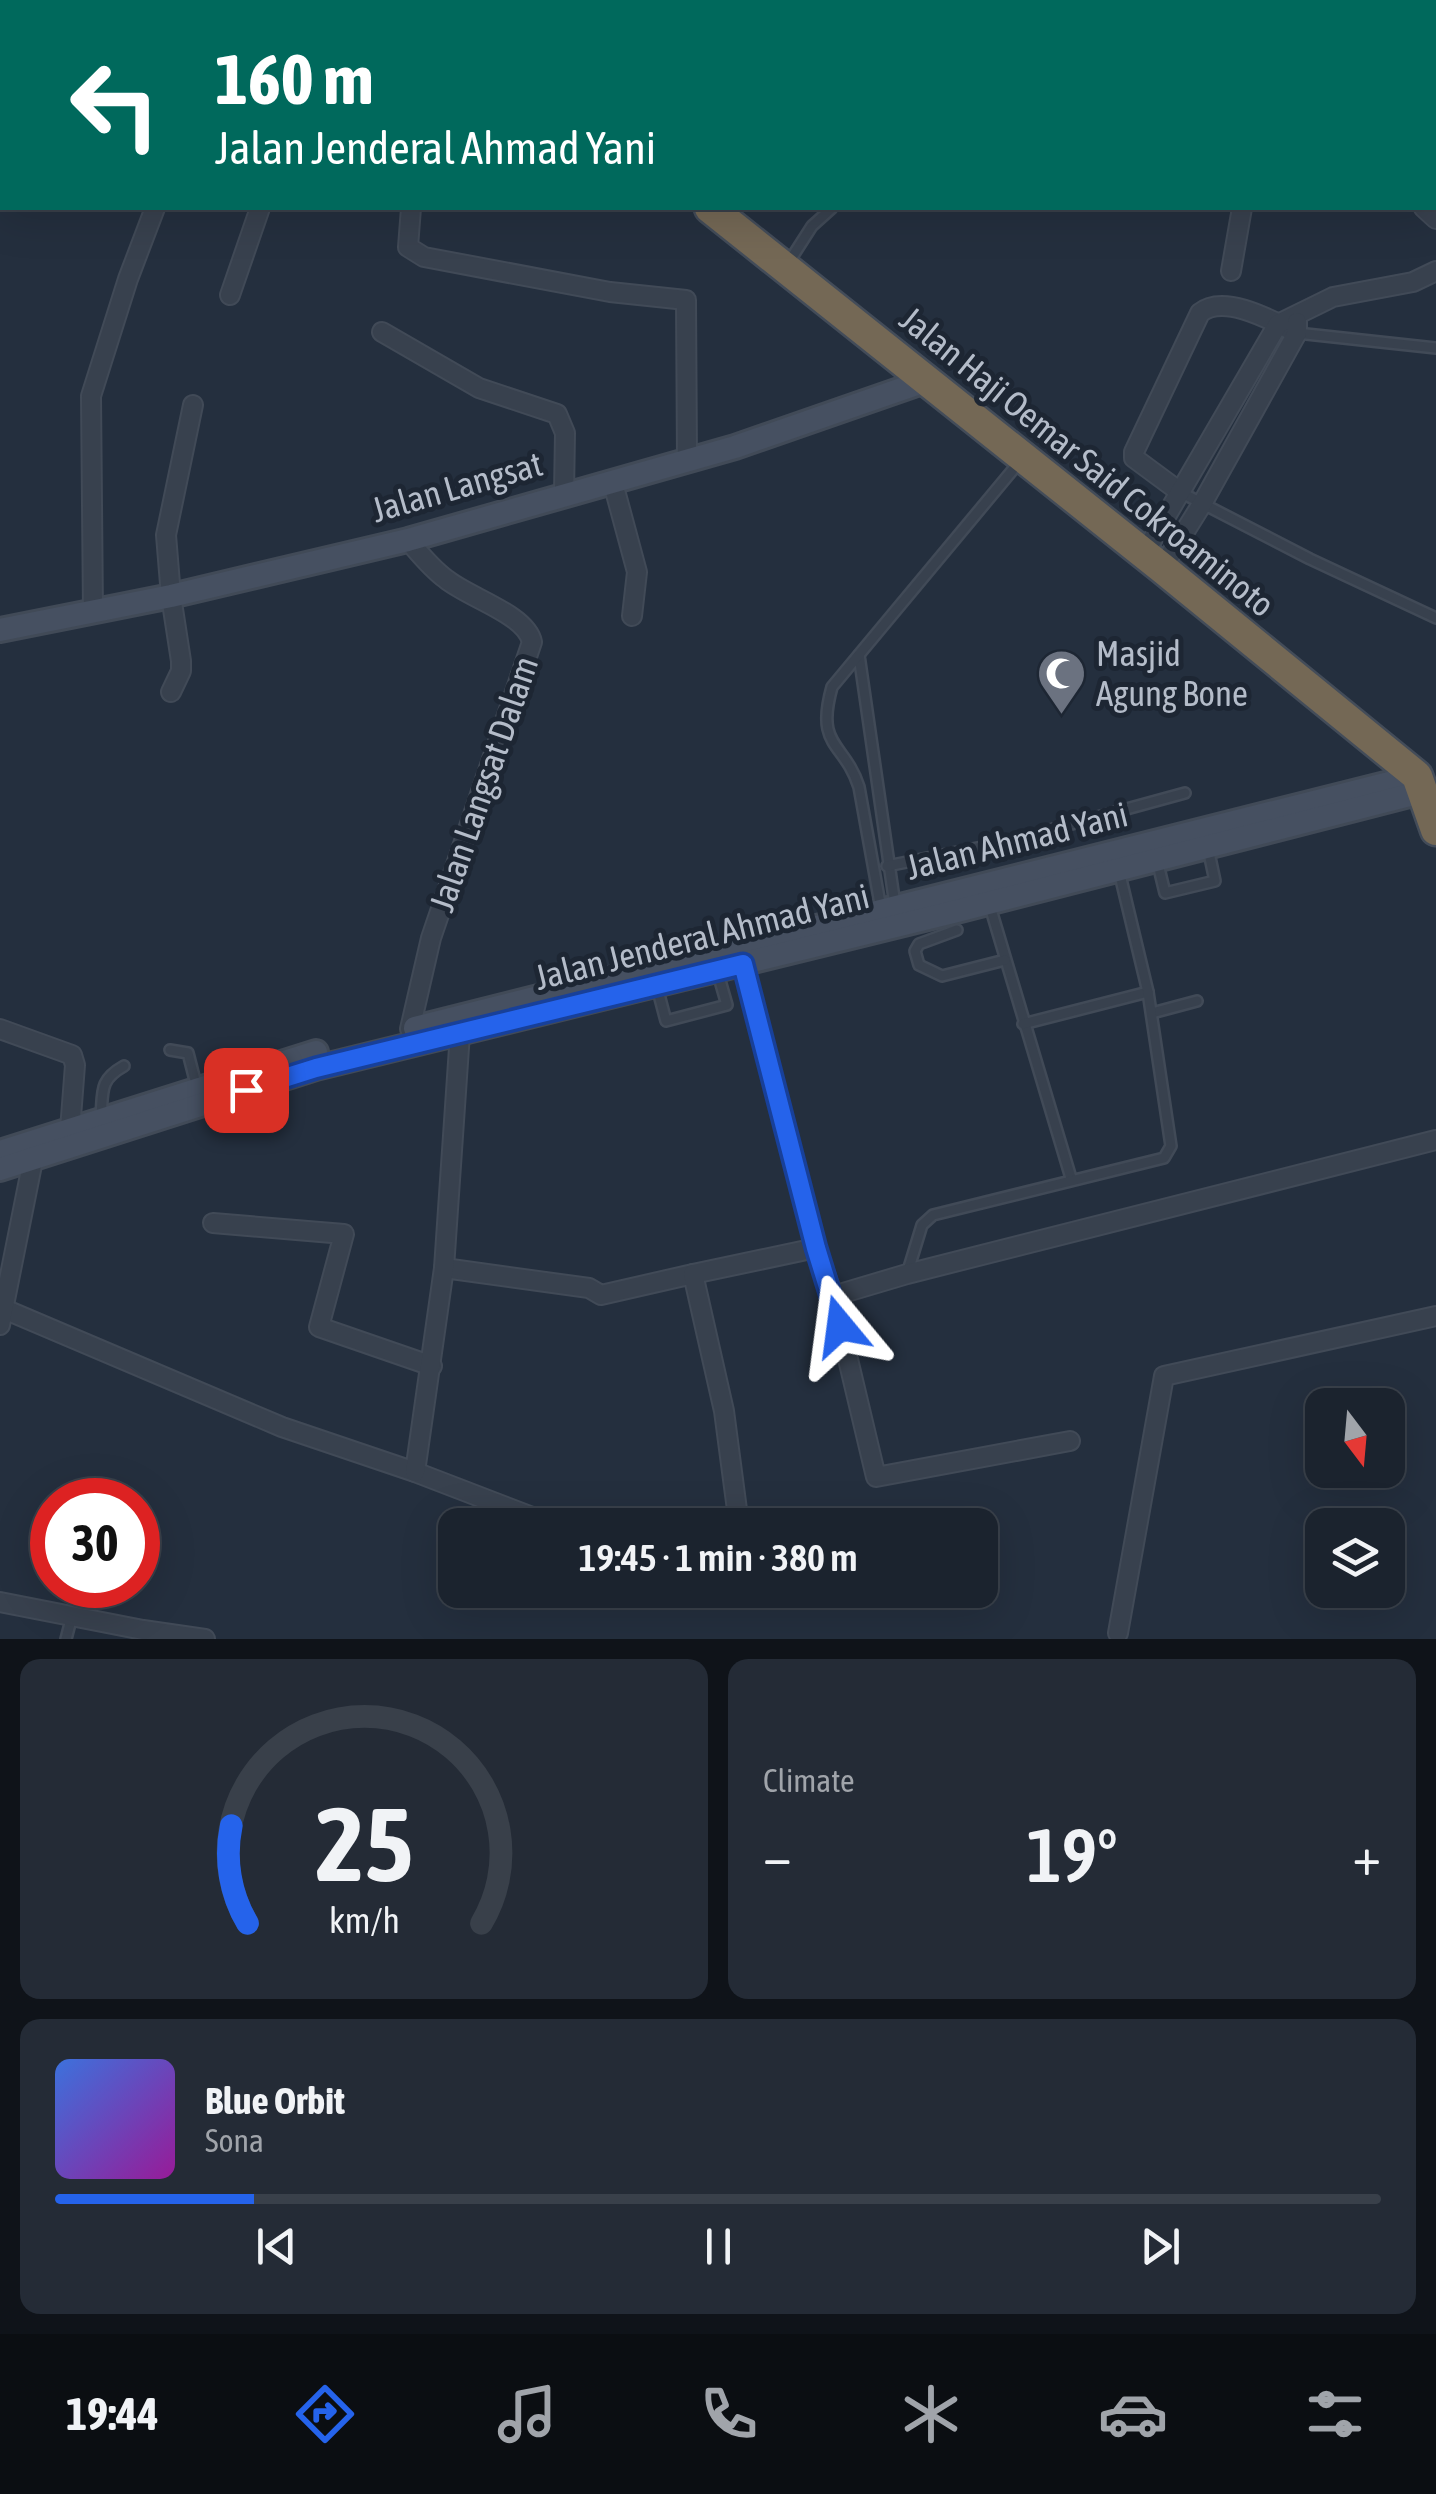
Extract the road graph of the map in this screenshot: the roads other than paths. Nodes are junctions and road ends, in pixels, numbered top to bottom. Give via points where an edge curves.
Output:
1 (154, 210) edge
2 (259, 210) edge
3 (411, 210) edge
4 (830, 210) edge
5 (1242, 210) edge
6 (725, 213) edge
7 (785, 267) junction
8 (1231, 271) dead end
9 (1436, 271) edge
10 (230, 295) dead end
11 (1297, 312) junction
12 (1278, 324) junction
13 (382, 332) dead end
14 (1297, 333) junction
15 (1436, 348) edge
16 (926, 381) junction
17 (193, 405) dead end
18 (1022, 458) junction
19 (687, 461) junction
20 (614, 482) junction
21 (1180, 492) junction
22 (564, 493) junction
23 (1202, 504) junction
24 (408, 540) junction
25 (1153, 561) junction
26 (171, 596) junction
27 (93, 613) junction
28 (632, 616) dead end
29 (1436, 618) edge
30 (0, 630) edge
31 (859, 655) junction
32 (171, 692) dead end
33 (1428, 782) edge
34 (1185, 793) dead end
35 (1436, 830) edge
36 (1207, 845) junction
37 (1156, 858) junction
38 (1116, 859) junction
39 (886, 866) junction
40 (987, 893) junction
41 (888, 910) junction
42 (953, 912) junction
43 (1005, 960) junction
44 (743, 964) junction
45 (718, 970) junction
46 (657, 985) junction
47 (1148, 992) junction
48 (1196, 1001) dead end
49 (1152, 1013) junction
50 (1023, 1024) junction
51 (0, 1029) edge
52 (410, 1029) junction
53 (460, 1033) junction
54 (170, 1050) dead end
55 (124, 1066) dead end
56 (197, 1088) junction
57 (101, 1120) junction
58 (70, 1130) junction
59 (1436, 1140) edge
60 (36, 1149) junction
61 (0, 1152) edge
62 (0, 1168) edge
63 (1071, 1178) junction
64 (213, 1223) dead end
65 (816, 1248) junction
66 (444, 1268) junction
67 (693, 1274) junction
68 (907, 1274) junction
69 (833, 1296) junction
70 (1436, 1316) edge
71 (2, 1317) edge
72 (432, 1366) junction
73 (1070, 1442) dead end
74 (415, 1472) junction
75 (508, 1508) edge
76 (737, 1508) edge
77 (0, 1602) edge
78 (72, 1616) junction
79 (1118, 1633) dead end
80 (66, 1639) edge
81 (205, 1639) edge

1 - 27 street via 90,396
2 - 10 street
3 - 19 street via 408,247 424,257 686,300
4 - 7 lane
5 - 8 street
6 - 7 highway, Jalan Haji Oemar Said Cokroaminoto
7 - 16 highway, Jalan Haji Oemar Said Cokroaminoto
9 - 11 street
11 - 12 street
11 - 14 street
12 - 14 street
12 - 21 street
12 - 21 street via 1229,306 1200,313 1134,452
13 - 22 street via 479,388 557,414 565,433
14 - 15 lane
14 - 23 street
16 - 18 highway, Jalan Haji Oemar Said Cokroaminoto
16 - 19 main road, Jalan Langsat
17 - 26 street via 168,520
18 - 25 highway, Jalan Haji Oemar Said Cokroaminoto
18 - 31 lane
19 - 20 main road, Jalan Langsat
20 - 22 main road, Jalan Langsat
20 - 28 street via 638,572
21 - 23 lane
21 - 25 street
22 - 24 main road, Jalan Langsat
23 - 25 street
23 - 29 lane
24 - 26 main road, Jalan Langsat
24 - 52 street, Jalan Langsat Dalam via 443,578 526,626 532,642 431,938
25 - 33 highway, Jalan Haji Oemar Said Cokroaminoto
26 - 27 main road, Jalan Langsat
26 - 32 street via 182,671
27 - 30 main road, Jalan Langsat
31 - 39 lane
31 - 41 lane via 832,688 827,729 859,787
33 - 35 highway
33 - 36 main road
33 - 38 main road, Jalan Ahmad Yani
34 - 39 lane via 1002,843
36 - 37 main road
36 - 37 lane via 1216,881 1165,893
37 - 38 main road
38 - 40 main road, Jalan Ahmad Yani
38 - 47 lane
39 - 41 lane
40 - 42 main road, Jalan Ahmad Yani
40 - 43 lane
41 - 42 main road, Jalan Ahmad Yani
41 - 52 main road, Jalan Ahmad Yani
42 - 43 lane via 919,944 918,965 942,976
42 - 44 main road, Jalan Jenderal Ahmad Yani
43 - 50 lane
44 - 45 main road, Jalan Jenderal Ahmad Yani
44 - 65 street
45 - 46 main road, Jalan Jenderal Ahmad Yani
45 - 46 lane via 727,1005 666,1021
46 - 53 main road, Jalan Jenderal Ahmad Yani
47 - 49 lane
47 - 50 lane
48 - 49 lane
49 - 63 lane via 1171,1146 1164,1158
50 - 63 lane
51 - 58 street via 72,1055
52 - 56 main road, Jalan Ahmad Yani
53 - 60 main road, Jalan Jenderal Ahmad Yani
53 - 66 street
54 - 56 lane via 188,1052
55 - 57 lane via 104,1086
56 - 57 main road, Jalan Ahmad Yani
57 - 58 main road, Jalan Ahmad Yani
58 - 60 main road, Jalan Ahmad Yani
59 - 68 street
60 - 61 main road, Jalan Ahmad Yani
60 - 62 main road, Jalan Jenderal Ahmad Yani
60 - 71 street
63 - 68 lane via 933,1215 922,1225
64 - 72 street via 344,1234 319,1327
65 - 67 street
65 - 69 street
66 - 67 street via 601,1295
66 - 72 street
67 - 76 street via 724,1411
68 - 69 street
69 - 73 street via 876,1477
70 - 79 street via 1164,1376
71 - 74 street
72 - 74 street
74 - 75 street
77 - 78 street
78 - 80 lane
78 - 81 street

